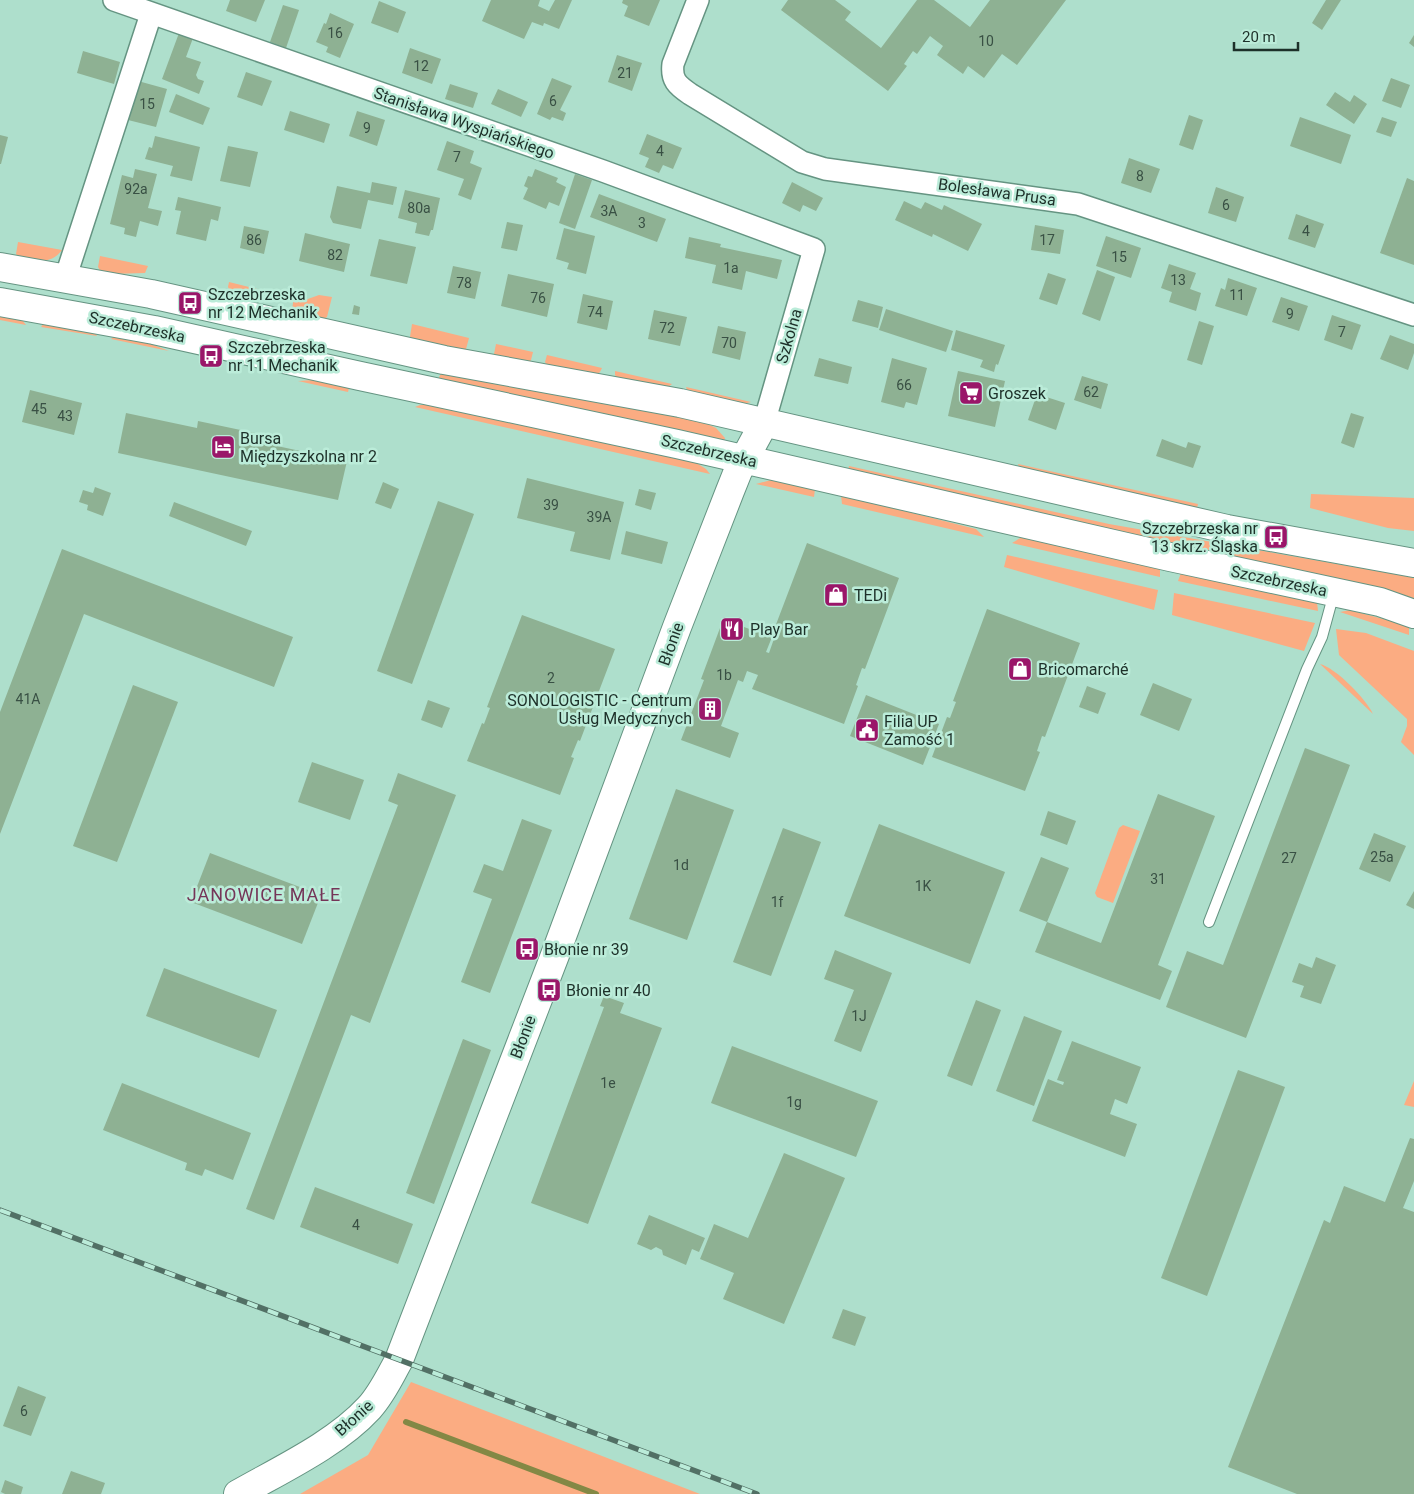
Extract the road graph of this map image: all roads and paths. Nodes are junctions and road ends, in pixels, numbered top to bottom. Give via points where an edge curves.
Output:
1 (114, 0) edge
2 (698, 0) edge
3 (150, 14) junction
4 (814, 248) joint
5 (0, 267) edge
6 (65, 278) junction
7 (0, 302) edge
8 (1414, 315) edge
9 (406, 369) junction
10 (764, 423) junction
11 (744, 459) junction
12 (1414, 563) edge
13 (1334, 592) junction
14 (1414, 614) edge
15 (1210, 922) dead end
16 (238, 1494) edge

1 - 3 street, Stanisława Wyspiańskiego
2 - 8 street, Bolesława Prusa via 673,64 675,82 802,162 1078,204
3 - 4 street, Stanisława Wyspiańskiego via 594,167
3 - 6 street
4 - 10 street, Szkolna
5 - 6 main road, Szczebrzeska
6 - 9 main road, Szczebrzeska via 151,294
7 - 9 main road, Szczebrzeska via 154,330
9 - 10 main road, Szczebrzeska via 680,403
9 - 11 main road, Szczebrzeska
10 - 11 main road, Błonie
10 - 12 main road, Szczebrzeska via 1227,529
11 - 13 main road, Szczebrzeska
11 - 16 main road, Błonie via 399,1360 375,1400 360,1417 316,1449
13 - 14 main road, Szczebrzeska via 1380,602
13 - 15 lane via 1322,637

